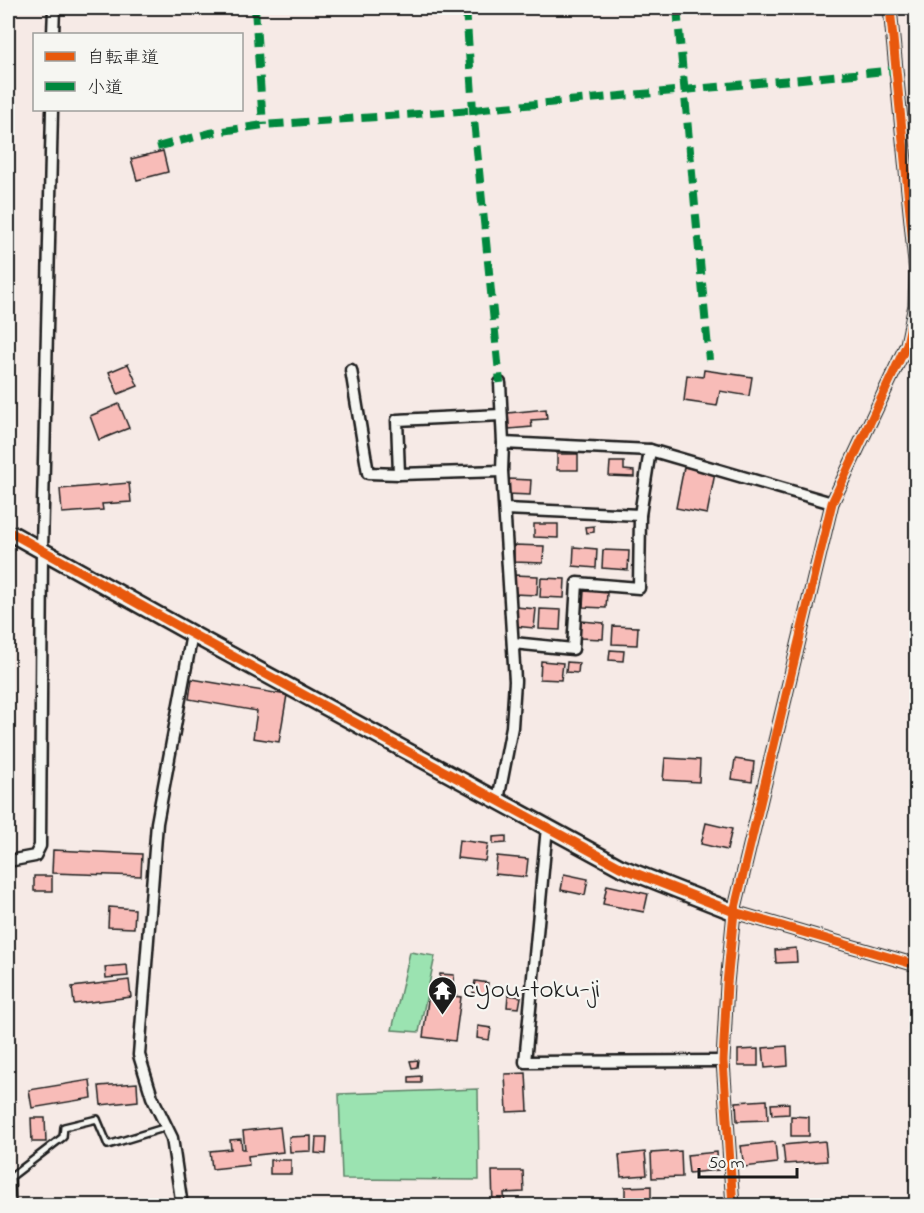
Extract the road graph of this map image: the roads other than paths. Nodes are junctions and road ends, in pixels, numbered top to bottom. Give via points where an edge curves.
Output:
1 (54, 8) edge
2 (890, 8) edge
3 (53, 33) edge
4 (52, 111) edge
5 (916, 273) edge
6 (351, 370) dead end
7 (500, 383) dead end
8 (501, 415) junction
9 (503, 443) junction
10 (650, 450) junction
11 (502, 471) junction
12 (399, 474) junction
13 (832, 503) junction
14 (506, 509) junction
15 (640, 515) junction
16 (14, 535) dead end
17 (42, 550) junction
18 (192, 634) junction
19 (513, 644) junction
20 (498, 800) junction
21 (547, 827) junction
22 (14, 860) dead end
23 (734, 912) junction
24 (916, 965) edge
25 (723, 1061) junction
26 (166, 1127) junction
27 (12, 1206) edge
28 (182, 1206) edge
29 (734, 1206) edge

1 - 3 street
2 - 5 street
4 - 17 street
5 - 13 street via 915,305 907,344
6 - 12 street via 368,473
7 - 8 street
8 - 9 street
8 - 12 street via 397,420
9 - 10 street
9 - 11 street
10 - 13 street
10 - 15 street
11 - 12 street
11 - 14 street
13 - 23 street
14 - 15 street
14 - 19 street
15 - 19 street via 639,588 578,583 573,649
16 - 17 street
17 - 18 street
17 - 22 street via 40,846 35,856
18 - 20 street
18 - 26 street via 157,823 139,1055
19 - 20 street via 512,727
20 - 21 street
21 - 23 street via 620,867
21 - 25 street via 525,1062
23 - 24 street
23 - 25 street
25 - 29 street
26 - 27 lane via 108,1145 97,1119 64,1127 63,1137 11,1177
26 - 28 street via 172,1138

